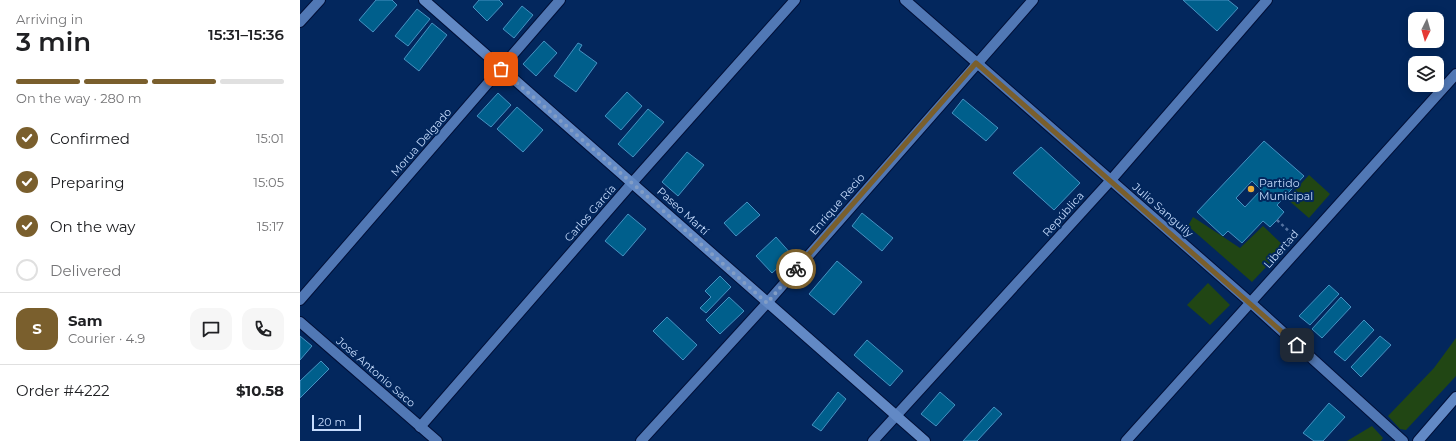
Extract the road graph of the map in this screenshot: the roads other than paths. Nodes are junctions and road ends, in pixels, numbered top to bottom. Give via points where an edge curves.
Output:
1 (320, 0) edge
2 (424, 0) edge
3 (560, 0) edge
4 (795, 0) edge
5 (905, 0) edge
6 (1033, 0) edge
7 (1267, 0) edge
8 (300, 22) edge
9 (976, 63) junction
10 (501, 69) junction
11 (1456, 74) edge
12 (1111, 180) junction
13 (632, 183) junction
14 (300, 300) edge
15 (767, 303) junction
16 (1251, 303) junction
17 (300, 322) edge
18 (1456, 397) edge
19 (896, 415) junction
20 (420, 427) junction
21 (437, 441) edge
22 (641, 441) edge
23 (873, 441) edge
24 (925, 441) edge
25 (1126, 441) edge
26 (1403, 441) edge
27 (1418, 441) edge

1 - 8 street
2 - 10 street, Paseo Martí
3 - 10 street, Morua Delgado
4 - 13 street, Carlos García
5 - 9 street, Julio Sanguily
6 - 9 street, Enrique Recio
7 - 12 street, República
9 - 12 street, Julio Sanguily
9 - 15 street, Enrique Recio
10 - 13 street, Paseo Martí
10 - 14 street, Morua Delgado
11 - 16 street, Libertad via 1302,243
12 - 16 street, Julio Sanguily
12 - 19 street, República
13 - 15 street, Paseo Martí
13 - 20 street, Carlos García
15 - 19 street, Paseo Martí
15 - 22 street, Enrique Recio
16 - 25 street, Libertad
16 - 26 street, Julio Sanguily
17 - 20 street, José Antonio Saco
18 - 27 street
19 - 23 street, República
19 - 24 street, Paseo Martí
20 - 21 street, José Antonio Saco

